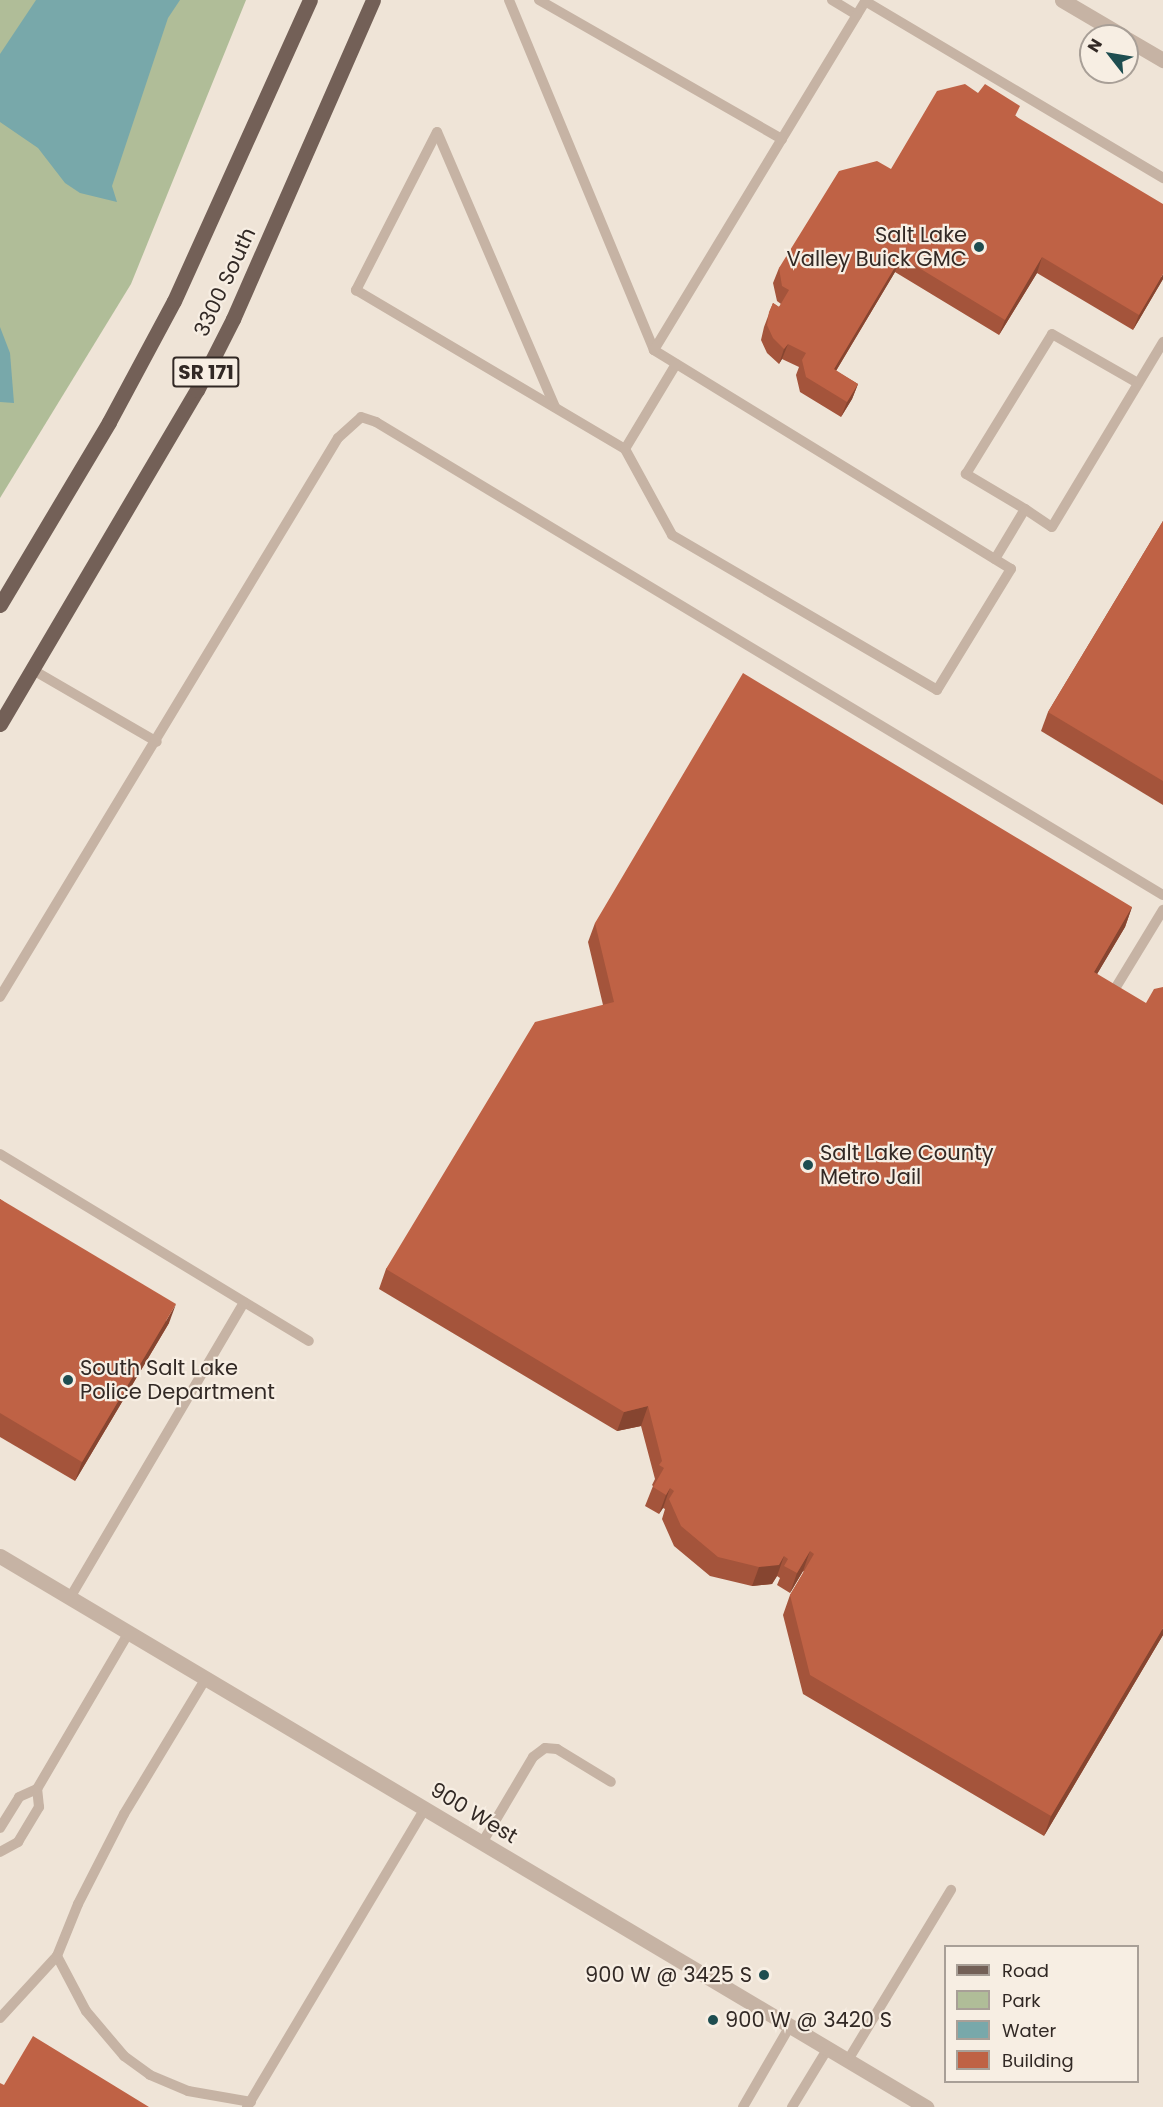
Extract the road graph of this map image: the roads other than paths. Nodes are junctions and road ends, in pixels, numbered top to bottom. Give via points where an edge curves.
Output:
1 (310, 0) edge
2 (373, 0) edge
3 (509, 0) edge
4 (539, 0) edge
5 (832, 0) edge
6 (866, 0) edge
7 (1062, 0) edge
8 (857, 15) junction
9 (1103, 24) edge
10 (1139, 46) edge
11 (1163, 60) edge
12 (782, 139) junction
13 (1163, 178) edge
14 (1163, 342) edge
15 (654, 350) junction
16 (676, 364) junction
17 (1138, 383) junction
18 (555, 407) junction
19 (625, 449) junction
20 (1024, 509) junction
21 (995, 559) junction
22 (0, 605) edge
23 (33, 670) junction
24 (0, 724) edge
25 (157, 742) junction
26 (1163, 895) edge
27 (1163, 910) edge
28 (0, 997) edge
29 (1107, 1003) edge
30 (0, 1154) edge
31 (244, 1302) junction
32 (309, 1341) dead end
33 (0, 1556) edge
34 (71, 1596) junction
35 (129, 1632) junction
36 (206, 1678) junction
37 (611, 1782) dead end
38 (37, 1789) junction
39 (425, 1808) junction
40 (0, 1828) edge
41 (0, 1835) edge
42 (482, 1843) junction
43 (1, 1850) edge
44 (951, 1890) dead end
45 (57, 1956) junction
46 (0, 2018) edge
47 (789, 2026) junction
48 (828, 2048) junction
49 (848, 2060) junction
50 (249, 2104) edge
51 (743, 2107) edge
52 (792, 2107) edge
53 (926, 2107) edge

1 - 22 main road, 3300 South / SR 171 via 174,300 109,422
2 - 23 main road, 3300 South / SR 171 via 233,319 197,390
3 - 15 lane
4 - 12 lane
5 - 8 lane
6 - 8 lane
6 - 13 lane
7 - 9 street
8 - 12 lane
10 - 11 street
12 - 15 lane
14 - 17 lane
15 - 16 lane
16 - 19 lane
16 - 21 lane
17 - 20 lane via 1052,527
17 - 20 lane via 1052,334 966,474
18 - 18 lane via 356,290 437,132 493,264
18 - 19 lane
19 - 21 lane via 672,535 937,690 1011,569
20 - 21 lane
23 - 24 main road, 3300 South / SR 171
23 - 25 lane
25 - 26 lane via 338,438 361,417 376,422
25 - 28 lane
27 - 29 lane
30 - 31 lane
31 - 32 lane
31 - 34 lane
33 - 34 street, 900 West
34 - 35 street, 900 West
35 - 36 street, 900 West
35 - 38 lane
36 - 39 street, 900 West
36 - 45 lane via 146,1777 78,1904
37 - 42 lane via 557,1749 545,1748 533,1757
38 - 40 lane via 19,1797
38 - 43 lane via 39,1807 18,1842
39 - 42 street, 900 West
39 - 50 lane
41 - 43 lane
42 - 47 street, 900 West
44 - 49 lane
45 - 46 lane
45 - 50 lane via 86,2011 124,2056 150,2075 188,2091
47 - 48 street, 900 West
47 - 51 lane
48 - 49 street, 900 West
48 - 52 lane
49 - 53 street, 900 West

